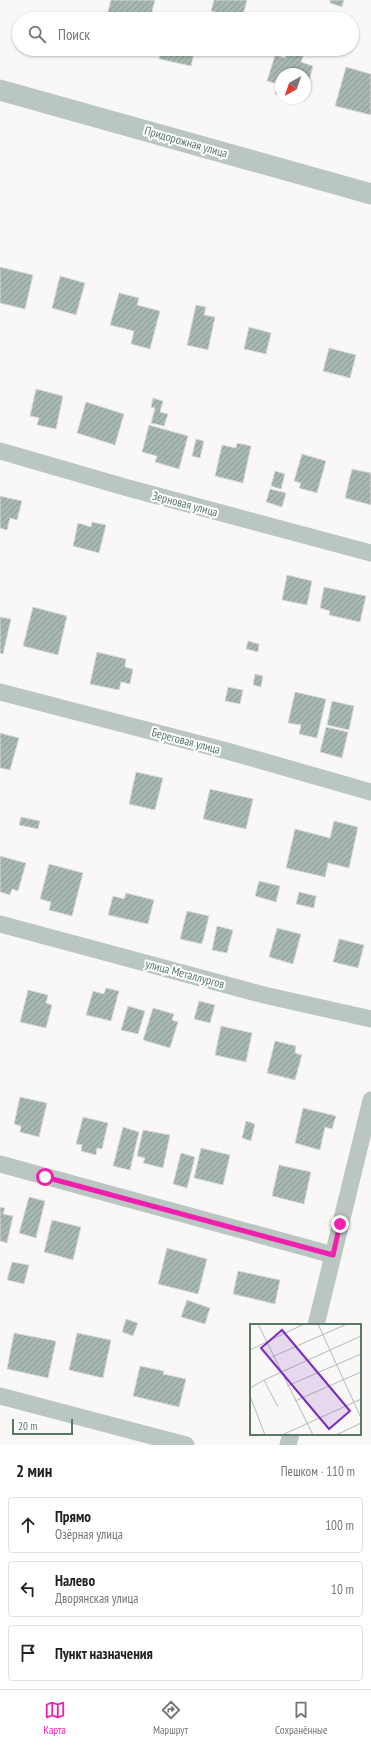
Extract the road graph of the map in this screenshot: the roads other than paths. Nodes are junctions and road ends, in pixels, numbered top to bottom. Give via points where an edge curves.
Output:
1 (0, 90) edge
2 (371, 194) edge
3 (0, 451) edge
4 (371, 553) edge
5 (0, 692) edge
6 (371, 792) edge
7 (0, 924) edge
8 (371, 1019) edge
9 (371, 1100) edge
10 (0, 1164) edge
11 (333, 1255) junction
12 (316, 1324) edge
13 (0, 1396) edge
14 (291, 1435) edge
15 (186, 1445) edge
16 (288, 1445) edge

1 - 2 street, Придорожная улица
3 - 4 street, Зерновая улица
5 - 6 street, Береговая улица via 227,751
7 - 8 street, улица Металлургов via 264,995
9 - 11 street
10 - 11 street
11 - 12 street
13 - 15 street
14 - 16 street

